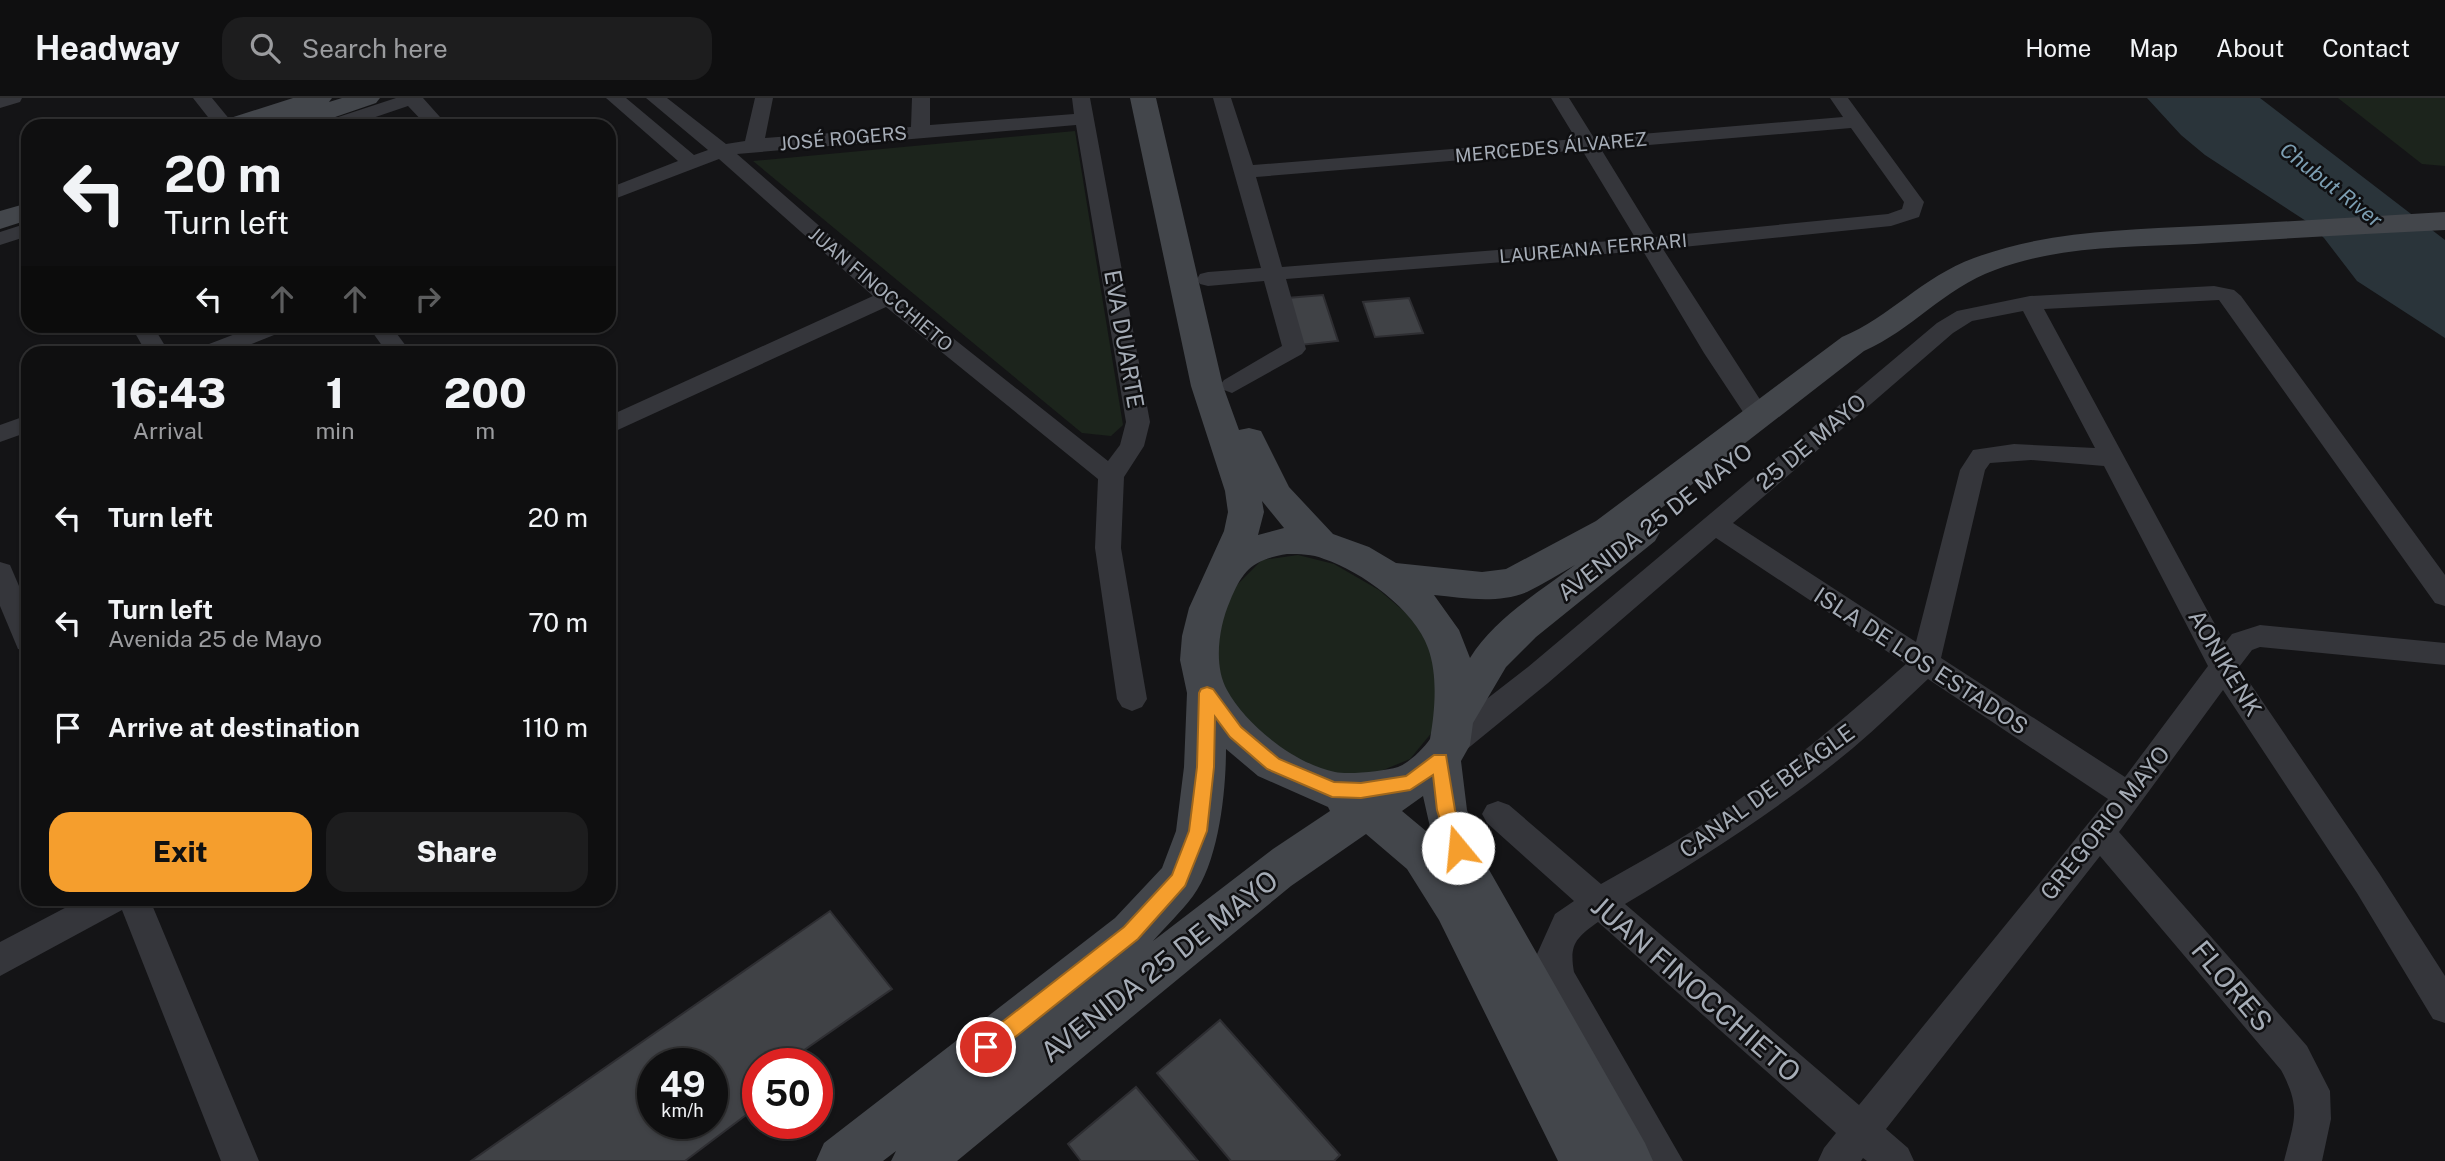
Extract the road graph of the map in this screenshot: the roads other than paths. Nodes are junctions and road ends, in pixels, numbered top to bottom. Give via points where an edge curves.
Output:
1 (13, 98) edge
2 (202, 98) edge
3 (319, 98) edge
4 (367, 98) edge
5 (412, 98) edge
6 (615, 98) edge
7 (655, 98) edge
8 (764, 98) edge
9 (920, 98) edge
10 (1143, 98) edge
11 (1163, 98) edge
12 (1222, 98) edge
13 (1560, 98) edge
14 (1839, 98) edge
15 (0, 102) edge
16 (1083, 108) edge
17 (219, 119) edge
18 (254, 119) edge
19 (304, 119) edge
20 (350, 119) edge
21 (432, 119) edge
22 (1856, 122) junction
23 (920, 132) junction
24 (754, 145) junction
25 (1588, 145) junction
26 (722, 151) junction
27 (692, 163) junction
28 (1245, 172) junction
29 (616, 192) edge
30 (21, 195) edge
31 (0, 202) edge
32 (21, 213) edge
33 (0, 220) edge
34 (2445, 221) edge
35 (21, 232) edge
36 (0, 239) edge
37 (1648, 244) junction
38 (1272, 276) junction
39 (1208, 279) junction
40 (888, 298) junction
41 (2030, 303) junction
42 (258, 333) edge
43 (1873, 336) junction
44 (225, 346) edge
45 (1232, 385) junction
46 (1758, 415) junction
47 (616, 423) edge
48 (21, 426) edge
49 (0, 434) edge
50 (2113, 458) junction
51 (1111, 476) junction
52 (1714, 524) junction
53 (1320, 543) junction
54 (1229, 564) junction
55 (0, 572) edge
56 (1385, 576) junction
57 (2445, 596) edge
58 (21, 623) edge
59 (2445, 654) edge
60 (1925, 664) junction
61 (2224, 668) junction
62 (1207, 693) junction
63 (1132, 699) dead end
64 (1438, 752) junction
65 (2129, 796) junction
66 (1348, 800) junction
67 (1498, 814) dead end
68 (2099, 832) junction
69 (1597, 903) junction
70 (99, 906) edge
71 (136, 906) edge
72 (0, 960) edge
73 (2445, 1007) edge
74 (1860, 1132) junction
75 (240, 1161) edge
76 (842, 1161) edge
77 (917, 1161) edge
78 (1585, 1161) edge
79 (1627, 1161) edge
80 (1664, 1161) edge
81 (1837, 1161) edge
82 (1895, 1161) edge
83 (2303, 1161) edge

1 - 15 street
2 - 17 street
3 - 18 main road
4 - 19 main road
5 - 20 street
5 - 21 street
6 - 27 street
7 - 26 street, JUAN FINOCCHIETO
8 - 24 street
9 - 23 street
10 - 54 main road via 1207,386 1243,491 1242,531
11 - 39 main road
12 - 28 street
13 - 25 street
14 - 22 street
16 - 23 street, JOSÉ ROGERS
16 - 51 street, EVA DUARTE via 1138,422 1132,446
22 - 25 street, MERCEDES ÁLVAREZ
22 - 37 street, LAUREANA FERRARI via 1914,202 1912,213 1891,220
23 - 24 street, JOSÉ ROGERS
24 - 26 street, JOSÉ ROGERS
25 - 28 street, MERCEDES ÁLVAREZ
25 - 37 street
26 - 27 street, JOSÉ ROGERS
26 - 40 street, JUAN FINOCCHIETO
27 - 29 street, JOSÉ ROGERS
28 - 38 street
30 - 31 main road
32 - 33 main road
34 - 43 main road, AVENIDA 25 DE MAYO via 2041,247 1960,274
35 - 36 street
37 - 38 street, LAUREANA FERRARI
37 - 46 street
38 - 39 street, LAUREANA FERRARI
38 - 45 street via 1294,349
39 - 45 main road
40 - 47 street
40 - 51 street, JUAN FINOCCHIETO
41 - 50 street, AONIKENK
41 - 52 street, 25 DE MAYO via 1965,316 1945,328
41 - 57 street, 25 DE MAYO via 2226,295
42 - 44 street
43 - 46 main road, AVENIDA 25 DE MAYO via 1853,344
43 - 64 main road, AVENIDA 25 DE MAYO via 1863,356 1522,627 1492,656
45 - 53 main road via 1269,487
46 - 56 main road, AVENIDA 25 DE MAYO via 1609,530 1513,582 1482,586
48 - 49 street
50 - 60 street via 2021,452 1982,456 1973,470
50 - 61 street, AONIKENK
51 - 63 street via 1108,548
52 - 60 street, ISLA DE LOS ESTADOS
52 - 64 street, 25 DE MAYO via 1538,675
53 - 54 main road via 1289,541 1257,547
53 - 56 main road via 1363,560
54 - 62 main road via 1208,608 1201,636 1200,660
55 - 58 street
56 - 64 main road via 1423,607 1445,641 1454,674
59 - 61 street, GREGORIO MAYO via 2260,636 2242,642
60 - 65 street, ISLA DE LOS ESTADOS
60 - 69 street, CANAL DE BEAGLE via 1843,739 1763,799 1705,840
61 - 65 street, GREGORIO MAYO
61 - 73 street, AONIKENK
62 - 66 main road via 1236,732 1273,764
62 - 76 main road, AVENIDA 25 DE MAYO via 1198,831 1179,880 1131,933
64 - 66 main road, AVENIDA 25 DE MAYO
64 - 79 main road via 1446,810 1464,867
65 - 68 street, GREGORIO MAYO
66 - 77 main road, AVENIDA 25 DE MAYO via 1310,847 1124,991
66 - 78 main road via 1393,828 1423,855 1455,906
67 - 69 street, JUAN FINOCCHIETO
68 - 74 street, GREGORIO MAYO
68 - 83 street, FLORES via 2294,1058 2312,1091 2313,1119
69 - 74 street, JUAN FINOCCHIETO
69 - 80 street, CANAL DE BEAGLE via 1567,925 1554,954 1558,976
70 - 72 street
71 - 75 street
74 - 81 street, GREGORIO MAYO
74 - 82 street, JUAN FINOCCHIETO

